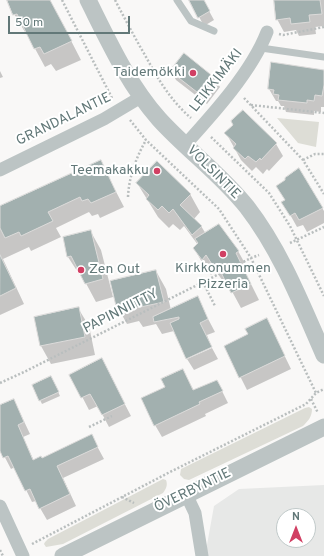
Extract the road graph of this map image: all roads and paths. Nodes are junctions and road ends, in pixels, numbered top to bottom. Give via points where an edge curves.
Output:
1 (62, 0) edge
2 (88, 0) edge
3 (115, 0) edge
4 (177, 0) edge
5 (324, 27) edge
6 (214, 31) dead end
7 (267, 32) joint
8 (261, 48) junction
9 (324, 57) edge
10 (232, 88) junction
11 (141, 97) junction
12 (250, 104) junction
13 (122, 110) junction
14 (324, 113) edge
15 (202, 126) junction
16 (146, 140) junction
17 (185, 145) junction
18 (324, 154) edge
19 (303, 160) junction
20 (0, 170) edge
21 (324, 194) edge
22 (128, 197) dead end
23 (324, 227) edge
24 (297, 240) junction
25 (251, 258) junction
26 (203, 282) junction
27 (324, 296) edge
28 (215, 306) dead end
29 (324, 355) edge
30 (0, 382) edge
31 (324, 389) edge
32 (316, 393) junction
33 (112, 416) dead end
34 (89, 427) dead end
35 (324, 427) edge
36 (186, 494) junction
37 (0, 506) edge
38 (0, 550) edge
39 (22, 553) edge
40 (3, 556) edge
41 (63, 556) edge
42 (202, 556) edge

1 - 13 path via 111,97
2 - 11 street, VOLSINTIE via 121,65
3 - 15 path via 162,85 183,111
4 - 6 lane via 191,21
5 - 7 path via 283,35
7 - 8 street, LEIKKIMÄKI
8 - 9 lane
8 - 10 street, LEIKKIMÄKI
10 - 12 path
10 - 15 street, LEIKKIMÄKI
11 - 13 street, GRANDALANTIE
11 - 17 street, VOLSINTIE
12 - 14 path
12 - 19 path
13 - 16 path
13 - 20 street, GRANDALANTIE
15 - 17 street, LEIKKIMÄKI
15 - 24 path via 269,193
16 - 22 path via 135,162
16 - 25 path via 219,209
17 - 29 street, VOLSINTIE via 222,180 260,225 293,287
18 - 19 path via 315,154
19 - 21 path
23 - 24 path
24 - 27 path
25 - 26 path, PAPINNIITTY
25 - 32 path
26 - 28 path
26 - 30 path, PAPINNIITTY
31 - 32 path
32 - 39 path via 306,404 170,472
33 - 34 path
35 - 36 street, ÖVERBYNTIE
36 - 41 street, ÖVERBYNTIE
36 - 42 street via 195,513
37 - 39 street
38 - 40 path

